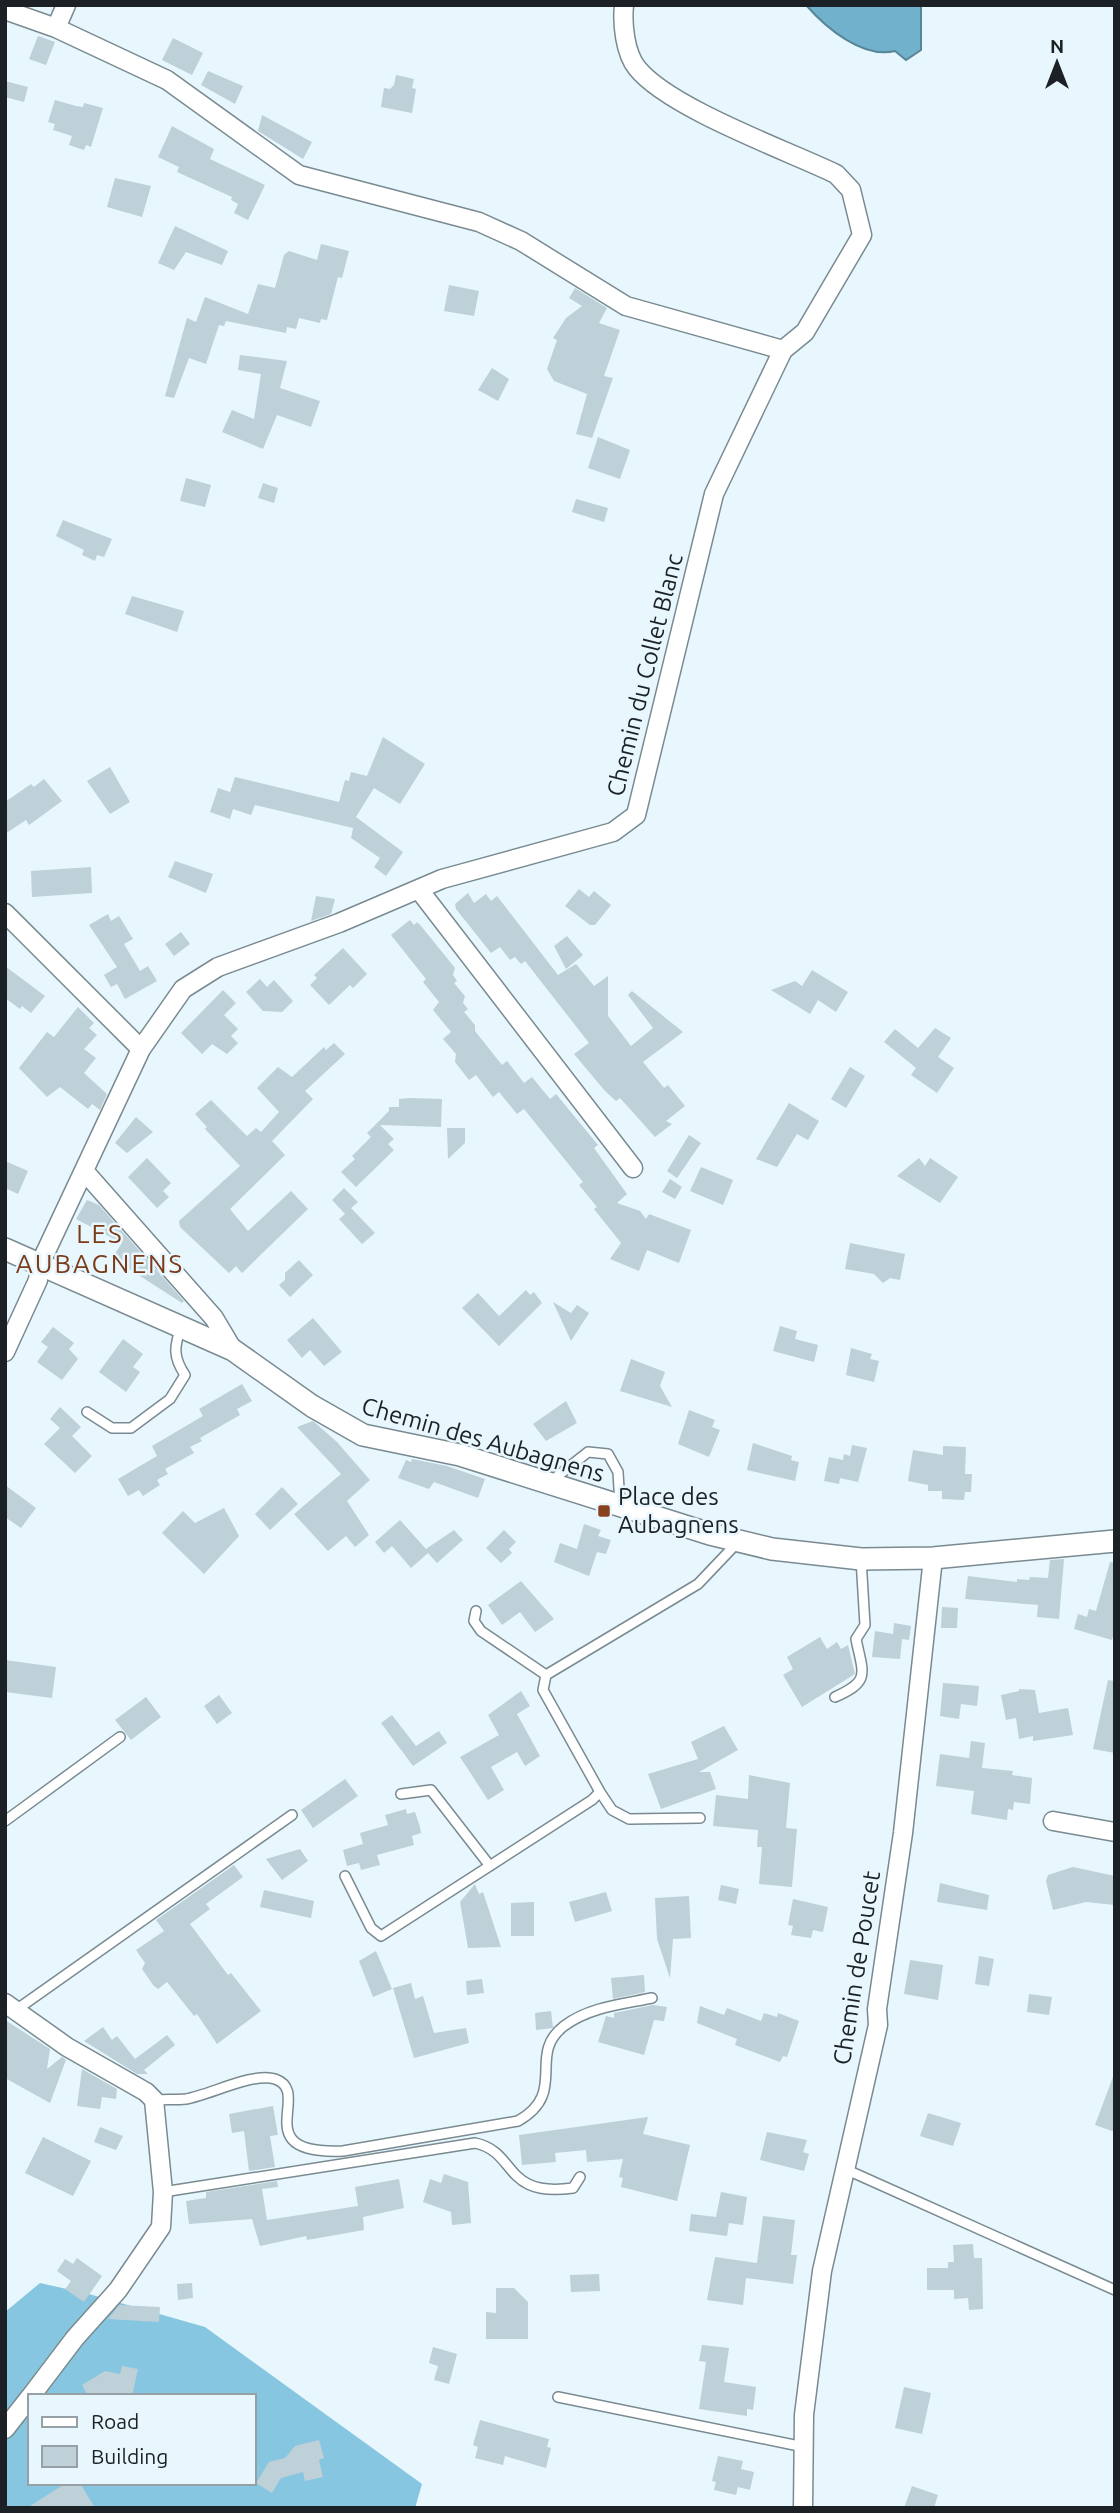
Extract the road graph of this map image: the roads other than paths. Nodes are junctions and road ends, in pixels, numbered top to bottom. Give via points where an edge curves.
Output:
1 (66, 5) edge
2 (624, 5) edge
3 (5, 10) edge
4 (56, 28) junction
5 (783, 350) junction
6 (420, 891) junction
7 (5, 913) edge
8 (141, 1049) junction
9 (633, 1168) dead end
10 (85, 1172) junction
11 (5, 1249) edge
12 (40, 1264) junction
13 (181, 1325) junction
14 (233, 1350) junction
15 (5, 1352) edge
16 (87, 1412) dead end
17 (548, 1483) junction
18 (620, 1507) junction
19 (739, 1541) junction
20 (1115, 1541) edge
21 (933, 1558) junction
22 (861, 1559) junction
23 (476, 1611) dead end
24 (546, 1675) junction
25 (835, 1697) dead end
26 (120, 1737) dead end
27 (600, 1792) junction
28 (401, 1794) dead end
29 (292, 1815) dead end
30 (699, 1818) dead end
31 (5, 1821) edge
32 (1053, 1821) dead end
33 (1115, 1832) edge
34 (490, 1866) junction
35 (345, 1876) dead end
36 (652, 1998) dead end
37 (10, 2006) edge
38 (154, 2100) junction
39 (844, 2169) junction
40 (580, 2177) dead end
41 (163, 2192) junction
42 (1115, 2290) edge
43 (32, 2394) edge
44 (558, 2396) dead end
45 (28, 2399) edge
46 (5, 2428) edge
47 (804, 2447) junction
48 (803, 2508) edge

1 - 4 street
2 - 5 street, Chemin du Collet Blanc via 626,42 635,66 665,94 836,174 850,190 862,234 805,332
3 - 4 street
4 - 5 street via 167,80 299,175 479,222 626,306
5 - 6 street, Chemin du Collet Blanc via 714,494 636,815 613,832 442,879
6 - 8 street, Chemin du Collet Blanc via 218,968 183,989
6 - 9 street
7 - 8 street
8 - 10 street, Chemin du Collet Blanc
10 - 12 street, Chemin du Collet Blanc
10 - 14 street via 214,1318
11 - 12 street, Chemin des Aubagnens
12 - 13 street, Chemin des Aubagnens
12 - 15 street, Chemin du Collet Blanc via 38,1280
13 - 14 street, Chemin des Aubagnens
13 - 16 lane via 175,1359 185,1375 170,1399 131,1428 112,1428
14 - 17 street, Chemin des Aubagnens via 312,1406 363,1435 460,1455
17 - 18 street, Chemin des Aubagnens
17 - 18 lane via 588,1452 608,1454 618,1472
18 - 19 street, Chemin des Aubagnens
19 - 22 street, Chemin des Aubagnens
19 - 24 lane via 698,1584
20 - 21 street, Chemin des Aubagnens
21 - 22 street, Chemin des Aubagnens
21 - 39 street, Chemin de Poucet via 878,2025
22 - 25 lane via 865,1625 856,1640 864,1675 858,1687
23 - 24 lane via 474,1621 481,1631
24 - 27 lane via 543,1690
26 - 31 lane
27 - 30 lane via 612,1810 629,1819
27 - 34 lane
28 - 34 lane via 431,1790
29 - 37 lane
32 - 33 street
34 - 35 lane via 381,1936 371,1928
36 - 38 lane via 604,2008 563,2027 546,2053 542,2100 535,2112 518,2122 318,2152 295,2144 287,2132 289,2093 274,2078 186,2099
37 - 38 street
38 - 41 street
39 - 42 lane
39 - 47 street, Chemin de Poucet via 822,2271
40 - 41 lane via 573,2188 539,2190 518,2179 487,2146 475,2143
41 - 43 street via 161,2227 118,2290
44 - 47 lane
45 - 46 street
47 - 48 street, Chemin de Poucet

